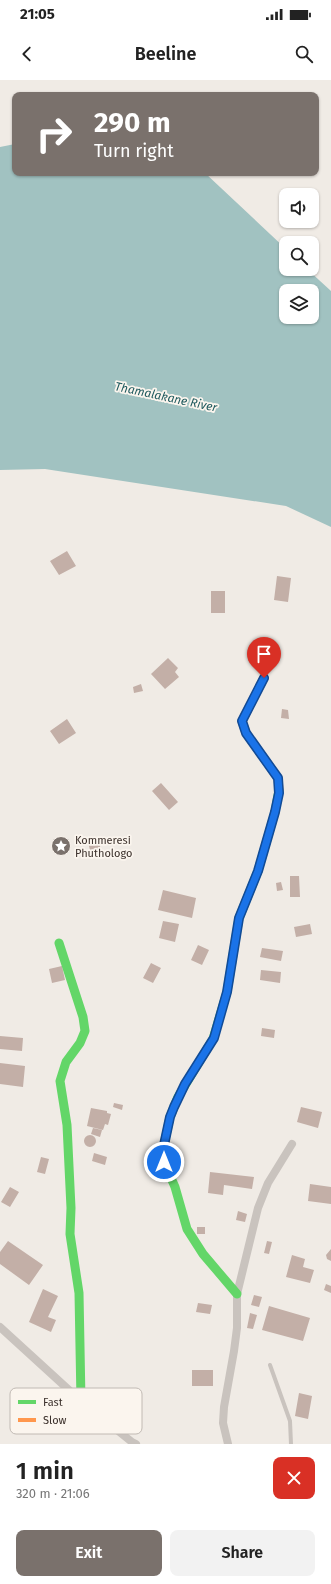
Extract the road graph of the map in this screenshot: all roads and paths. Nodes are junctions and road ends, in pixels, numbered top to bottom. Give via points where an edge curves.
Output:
1 (264, 678) dead end
2 (59, 943) dead end
3 (292, 1144) dead end
4 (237, 1294) junction
5 (0, 1327) edge
6 (270, 1364) dead end
7 (67, 1388) edge
8 (81, 1388) edge
9 (122, 1434) edge
10 (136, 1444) edge
11 (228, 1444) edge
12 (291, 1444) edge

1 - 4 street via 242,721 246,733 278,778 279,793 275,812 258,871 239,918 227,992 214,1038 178,1097 170,1117 164,1145 164,1162 175,1187 187,1229 203,1254
2 - 8 street via 85,1031 80,1043 66,1062 60,1081 67,1125 70,1234 79,1293
3 - 4 street via 268,1183 258,1208
4 - 11 street via 237,1328 223,1423
5 - 7 street
6 - 12 lane via 290,1421
9 - 10 street

